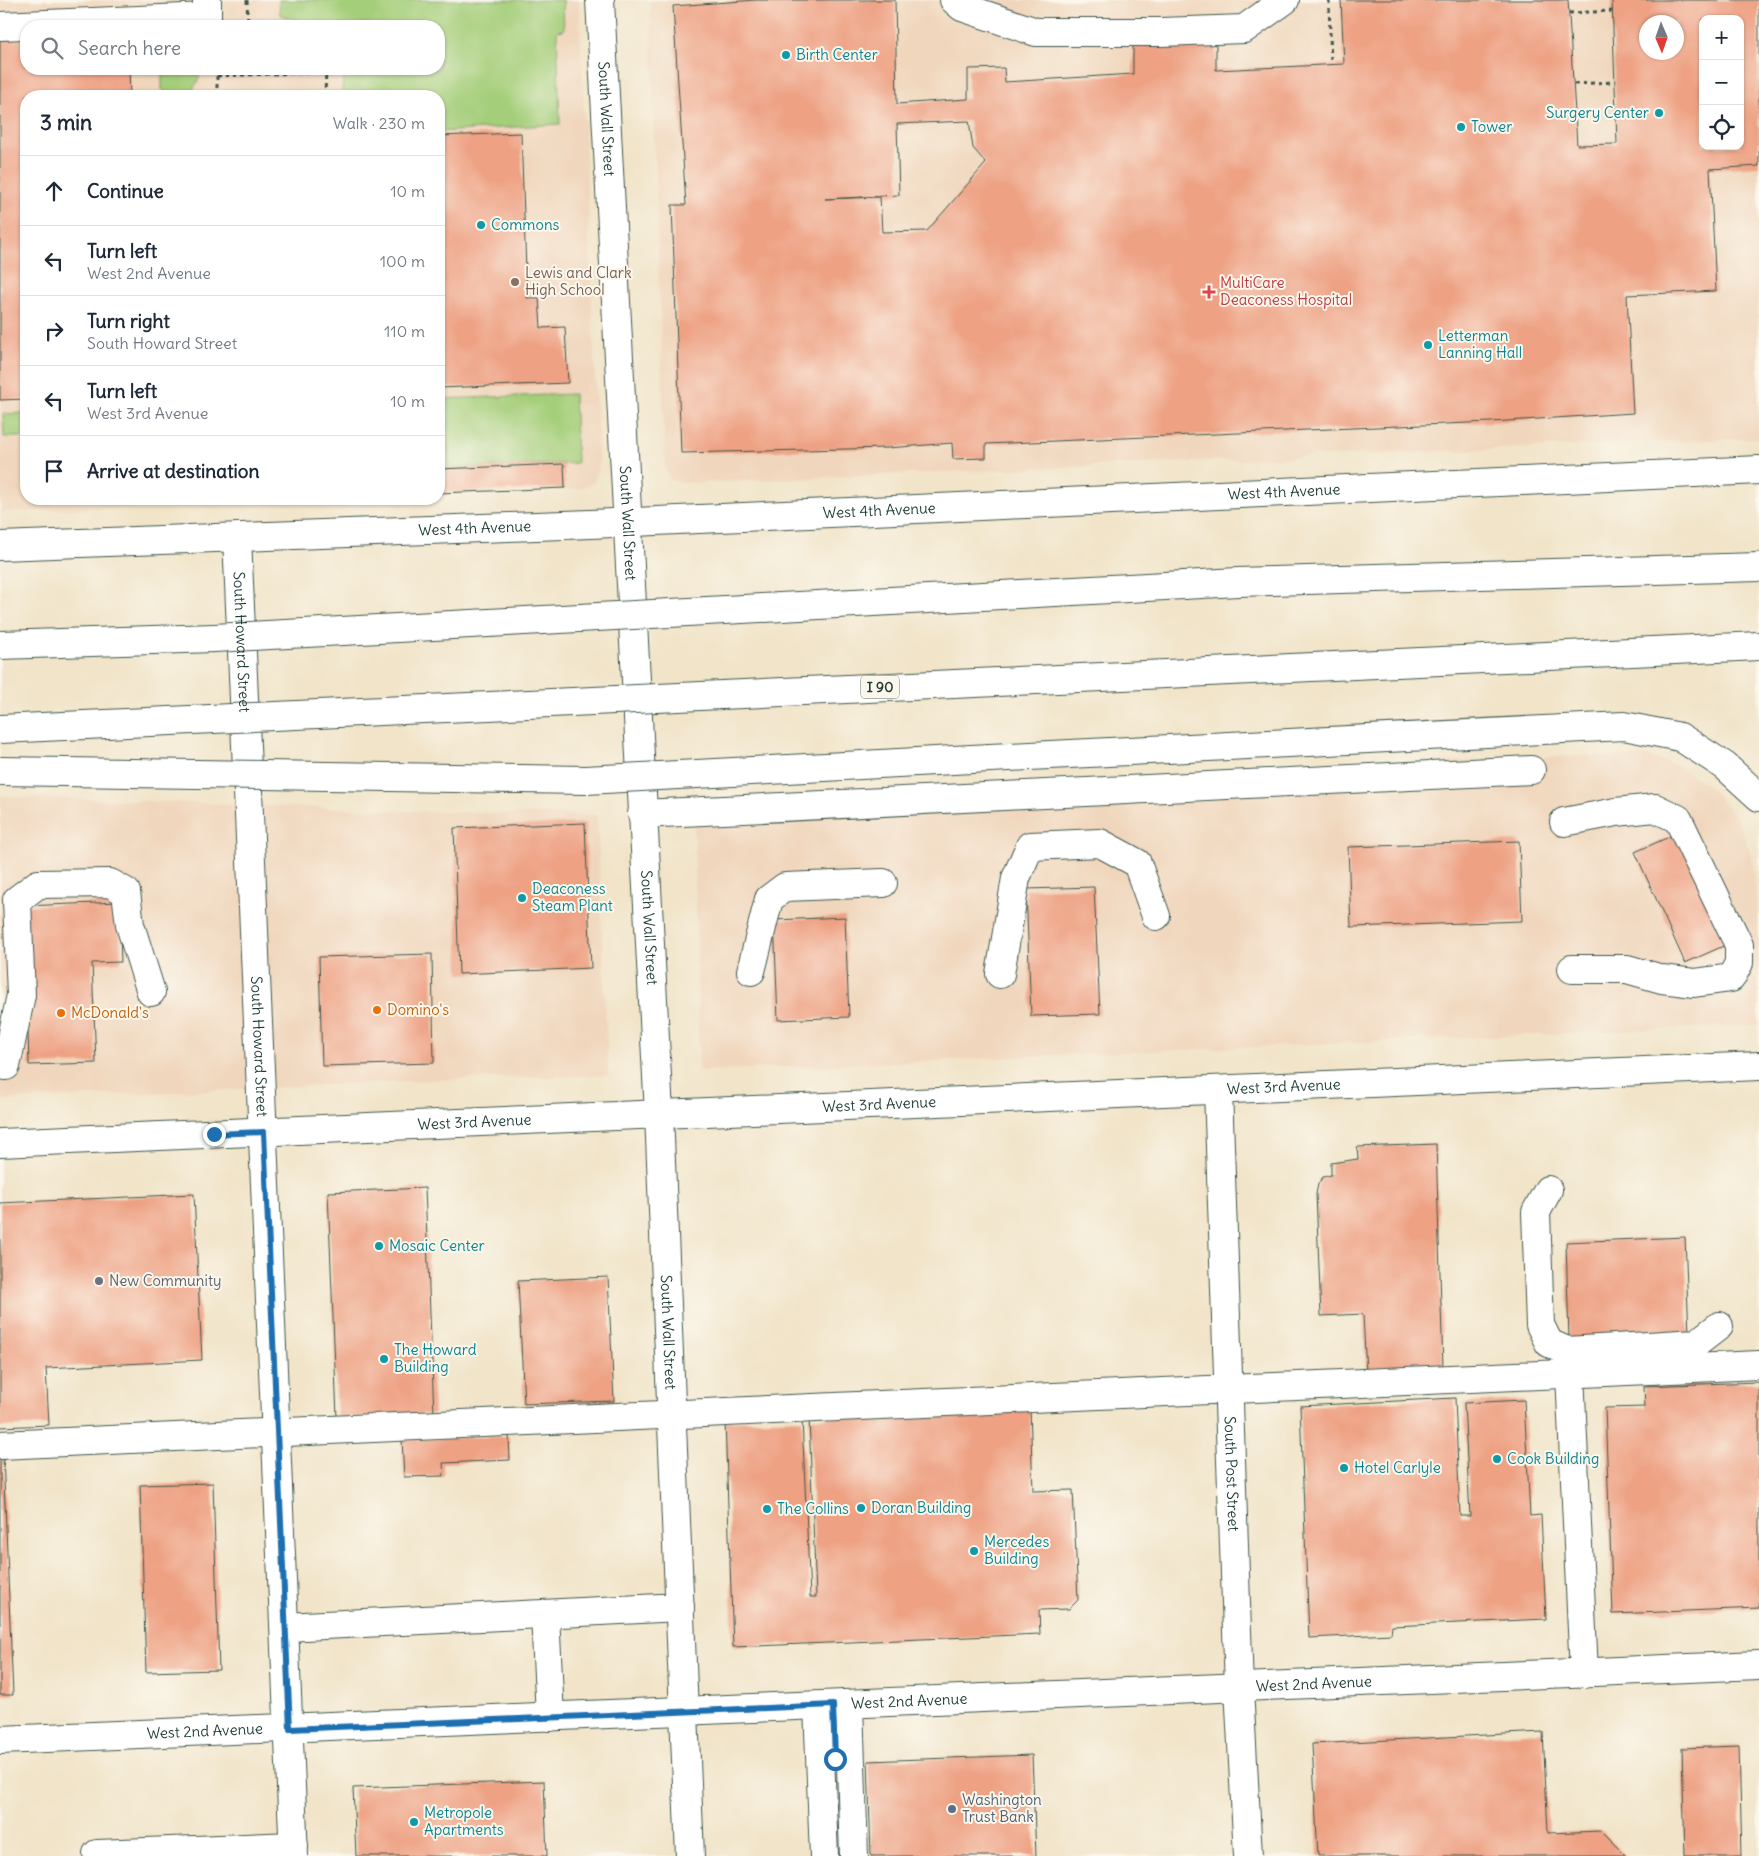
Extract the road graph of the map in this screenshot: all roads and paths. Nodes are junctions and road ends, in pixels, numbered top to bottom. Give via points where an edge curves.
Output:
1 (207, 0) edge
2 (247, 0) edge
3 (600, 0) edge
4 (954, 0) edge
5 (1285, 0) edge
6 (1329, 0) edge
7 (1612, 11) dead end
8 (1569, 13) dead end
9 (139, 20) edge
10 (248, 20) edge
11 (20, 25) edge
12 (0, 26) edge
13 (1331, 65) dead end
14 (235, 75) edge
15 (326, 75) edge
16 (217, 76) joint
17 (1614, 82) dead end
18 (1574, 84) dead end
19 (217, 90) edge
20 (324, 90) edge
21 (1759, 470) edge
22 (628, 522) junction
23 (237, 537) junction
24 (0, 546) edge
25 (1759, 567) edge
26 (0, 645) edge
27 (1759, 646) edge
28 (0, 729) edge
29 (1531, 770) dead end
30 (0, 771) edge
31 (1759, 797) edge
32 (642, 814) junction
33 (1564, 822) dead end
34 (883, 883) dead end
35 (1156, 916) dead end
36 (1572, 969) dead end
37 (752, 971) dead end
38 (1000, 974) dead end
39 (152, 992) dead end
40 (6, 1066) dead end
41 (1759, 1066) edge
42 (1218, 1090) junction
43 (659, 1114) junction
44 (264, 1132) junction
45 (0, 1143) edge
46 (1548, 1190) dead end
47 (1719, 1326) dead end
48 (1759, 1365) edge
49 (1570, 1374) junction
50 (1229, 1390) junction
51 (671, 1414) junction
52 (276, 1434) junction
53 (0, 1445) edge
54 (680, 1607) junction
55 (545, 1614) junction
56 (285, 1627) junction
57 (1759, 1665) edge
58 (1584, 1673) junction
59 (1239, 1688) junction
60 (825, 1705) junction
61 (685, 1711) junction
62 (550, 1717) junction
63 (290, 1729) junction
64 (0, 1740) edge
65 (294, 1851) edge
66 (97, 1854) dead end
67 (690, 1856) edge
68 (806, 1856) edge
69 (824, 1856) edge
70 (839, 1856) edge
71 (854, 1856) edge
72 (1248, 1856) edge

1 - 9 main road via 208,17
2 - 10 path
3 - 22 main road, South Wall Street
4 - 5 main road via 962,6 1036,32 1244,29
6 - 13 path
7 - 8 path
11 - 12 main road
14 - 16 path
15 - 20 path
16 - 19 path
17 - 18 path
21 - 22 main road, West 4th Avenue
22 - 23 main road, West 4th Avenue
22 - 32 main road, South Wall Street
23 - 24 main road, West 4th Avenue
23 - 44 main road, South Howard Street
25 - 26 main road, bridge via 1238,582 224,637
27 - 28 main road, I 90, bridge
29 - 32 main road
30 - 31 main road, bridge via 586,780 1624,726 1680,737 1725,766
32 - 43 main road, South Wall Street
33 - 36 main road via 1655,808 1678,819 1738,945 1739,963 1731,978 1694,984 1627,970
34 - 37 main road via 785,887 769,899
35 - 38 main road via 1137,863 1100,843 1030,846 1016,878
39 - 40 main road via 130,925 126,892 110,883 38,884 17,900 21,995
41 - 42 main road, West 3rd Avenue
42 - 43 main road, West 3rd Avenue
42 - 50 main road, South Post Street
43 - 44 main road, West 3rd Avenue
43 - 51 main road, South Wall Street
44 - 45 main road, West 3rd Avenue
44 - 52 main road, South Howard Street
46 - 47 main road via 1536,1212 1540,1325 1549,1343 1567,1351 1697,1343
48 - 49 main road
49 - 50 main road
49 - 58 main road
50 - 51 main road
50 - 59 main road, South Post Street
51 - 52 main road
51 - 54 main road, South Wall Street
52 - 53 main road
52 - 56 main road, South Howard Street
54 - 55 main road
54 - 61 main road, South Wall Street
55 - 56 main road
55 - 62 main road
56 - 63 main road, South Howard Street
57 - 58 main road, West 2nd Avenue
58 - 59 main road, West 2nd Avenue
59 - 60 main road, West 2nd Avenue
59 - 72 main road, South Post Street
60 - 61 main road, West 2nd Avenue
60 - 68 main road
60 - 69 main road
60 - 70 main road
60 - 71 main road
61 - 62 main road, West 2nd Avenue
61 - 67 main road, South Wall Street
62 - 63 main road, West 2nd Avenue
63 - 64 main road, West 2nd Avenue
63 - 65 main road, South Howard Street
65 - 66 main road

